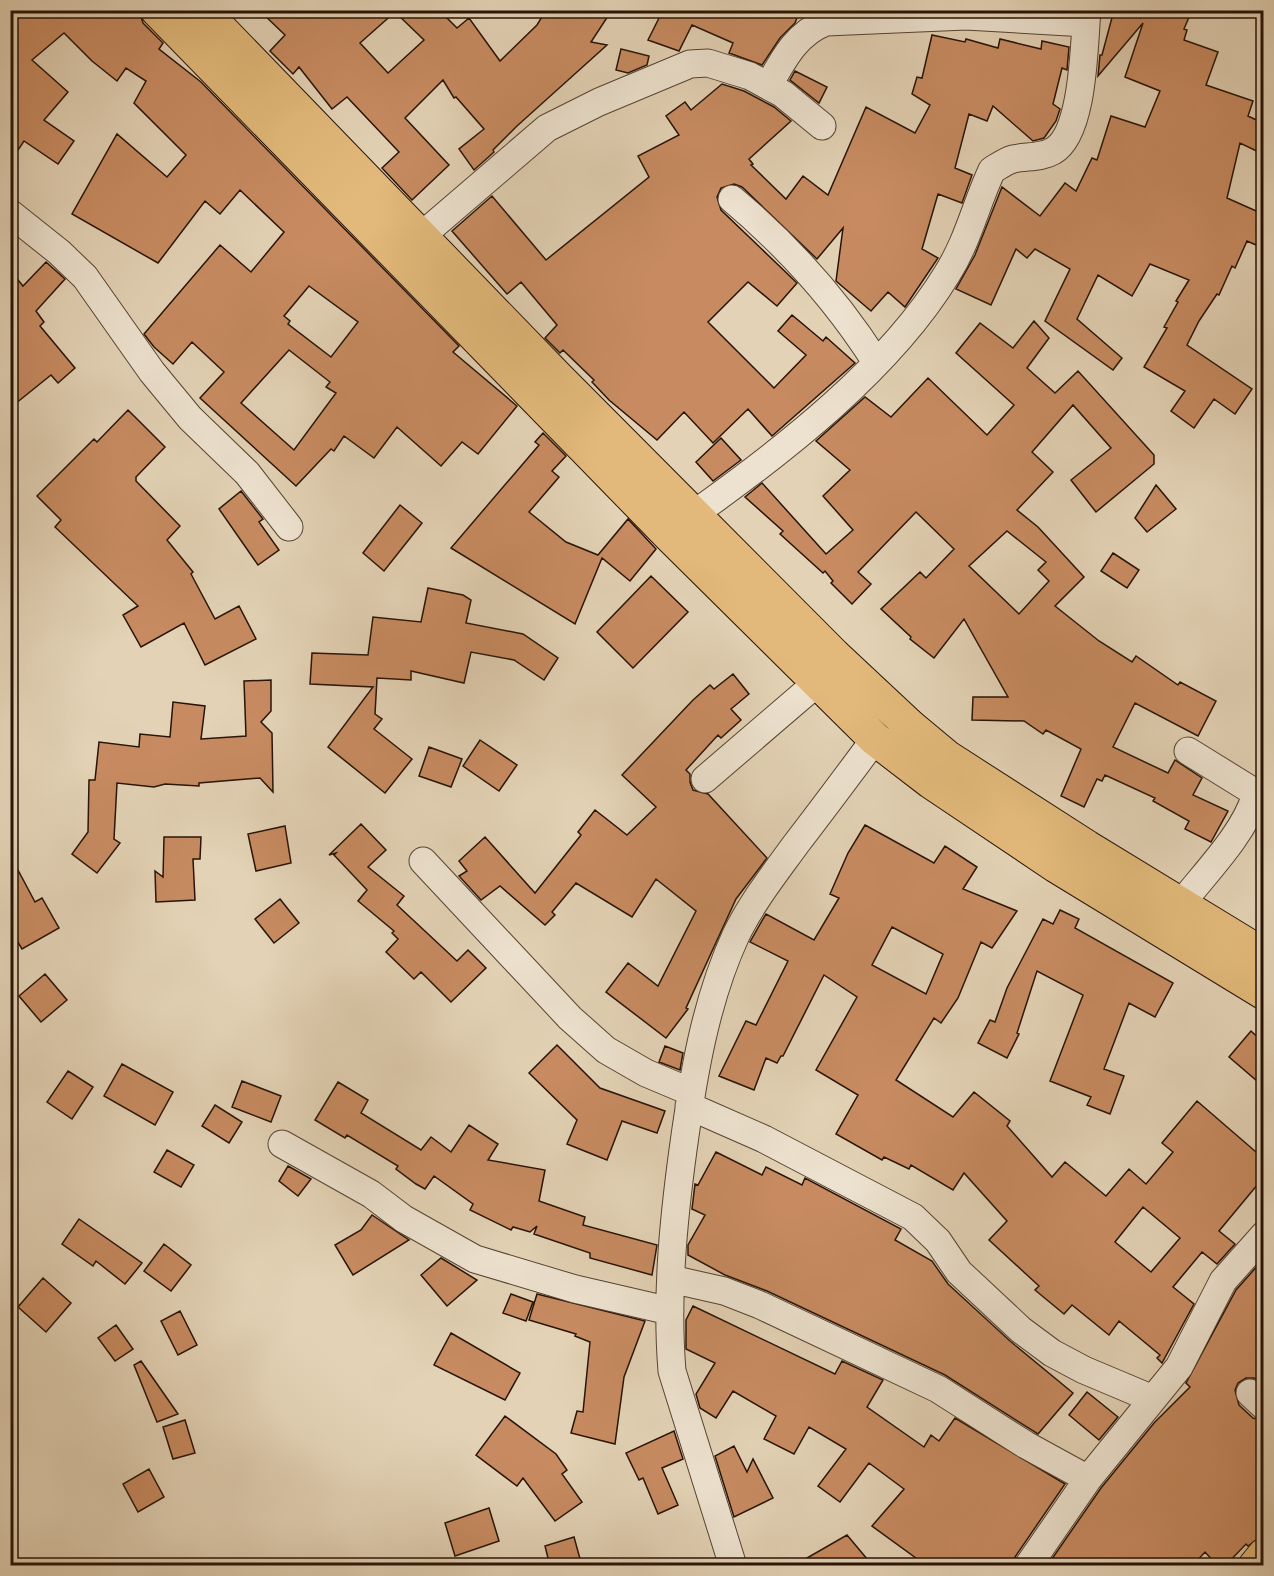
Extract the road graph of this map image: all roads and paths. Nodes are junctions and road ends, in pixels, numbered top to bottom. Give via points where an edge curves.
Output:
1 (157, 10) edge
2 (202, 10) edge
3 (1087, 17) edge
4 (769, 85) junction
5 (822, 126) dead end
6 (732, 199) dead end
7 (10, 213) edge
8 (420, 237) junction
9 (876, 362) junction
10 (546, 388) junction
11 (694, 514) junction
12 (289, 526) dead end
13 (818, 682) junction
14 (875, 739) junction
15 (1188, 751) dead end
16 (705, 779) dead end
17 (423, 861) dead end
18 (1181, 904) junction
19 (1208, 921) junction
20 (1192, 949) junction
21 (1263, 955) edge
22 (1263, 993) edge
23 (690, 1099) junction
24 (282, 1144) dead end
25 (1263, 1235) edge
26 (671, 1279) junction
27 (670, 1311) junction
28 (1153, 1399) junction
29 (1088, 1479) junction
30 (1263, 1555) edge
31 (733, 1566) edge
32 (1028, 1566) edge
33 (1255, 1566) edge

1 - 10 highway
2 - 8 highway
3 - 4 street via 966,16 826,22 799,38
3 - 9 street via 1080,87 1066,140 1055,150 1012,159 992,170 964,243 946,276 899,339
4 - 5 street
4 - 8 street via 708,63 673,69 547,128
6 - 9 street via 771,231 813,275
7 - 12 street via 85,277 152,372 190,418 247,472
8 - 10 highway
9 - 11 street via 756,470
10 - 11 highway
10 - 13 highway
11 - 18 highway via 834,655 948,757
13 - 14 highway
13 - 16 street
14 - 20 highway via 931,782 1056,866
14 - 23 street via 760,892 736,934 719,979
15 - 18 street via 1251,790 1255,797 1236,832
17 - 23 street via 570,1018 606,1050
18 - 19 highway
19 - 20 highway
19 - 21 highway
20 - 22 highway
23 - 26 street
23 - 28 street via 914,1216 959,1272 1021,1330 1084,1371
24 - 27 street via 475,1259 574,1289
25 - 28 street via 1223,1281 1188,1352
26 - 27 street
26 - 29 street via 724,1291 760,1305 938,1389
27 - 31 street via 672,1371
28 - 29 street
29 - 32 street
30 - 33 highway

